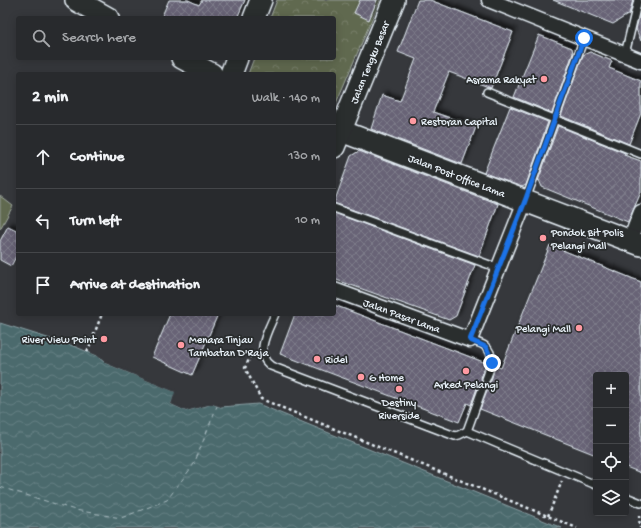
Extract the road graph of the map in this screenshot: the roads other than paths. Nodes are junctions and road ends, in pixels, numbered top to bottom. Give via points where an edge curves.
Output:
1 (76, 0) edge
2 (261, 0) edge
3 (394, 0) edge
4 (489, 0) edge
5 (638, 0) edge
6 (104, 16) edge
7 (255, 16) edge
8 (584, 38) junction
9 (625, 54) junction
10 (186, 60) edge
11 (236, 60) edge
12 (641, 61) edge
13 (208, 72) edge
14 (231, 72) edge
15 (487, 92) dead end
16 (554, 119) junction
17 (337, 139) edge
18 (641, 154) edge
19 (525, 201) junction
20 (336, 209) edge
21 (641, 212) edge
22 (635, 243) edge
23 (498, 268) junction
24 (336, 291) edge
25 (274, 316) edge
26 (470, 340) junction
27 (486, 379) dead end
28 (483, 387) dead end
29 (467, 431) junction
30 (593, 484) edge
31 (629, 499) edge
32 (641, 503) edge

1 - 6 main road
2 - 7 main road
3 - 17 main road, Jalan Tengku Besar
4 - 8 street
5 - 9 lane
8 - 9 street
8 - 16 lane
9 - 12 street
10 - 13 main road
11 - 14 main road
15 - 16 lane
16 - 18 lane
16 - 19 lane
17 - 19 main road, Jalan Post Office Lama
19 - 22 main road, Jalan Post Office Lama
19 - 23 street
20 - 23 lane
21 - 22 street
23 - 26 street
24 - 26 street, Jalan Pasar Lama
25 - 29 lane via 262,352 263,359 271,366 454,436
26 - 27 lane via 484,345 488,350 492,363
28 - 29 lane
29 - 30 lane
31 - 32 lane

